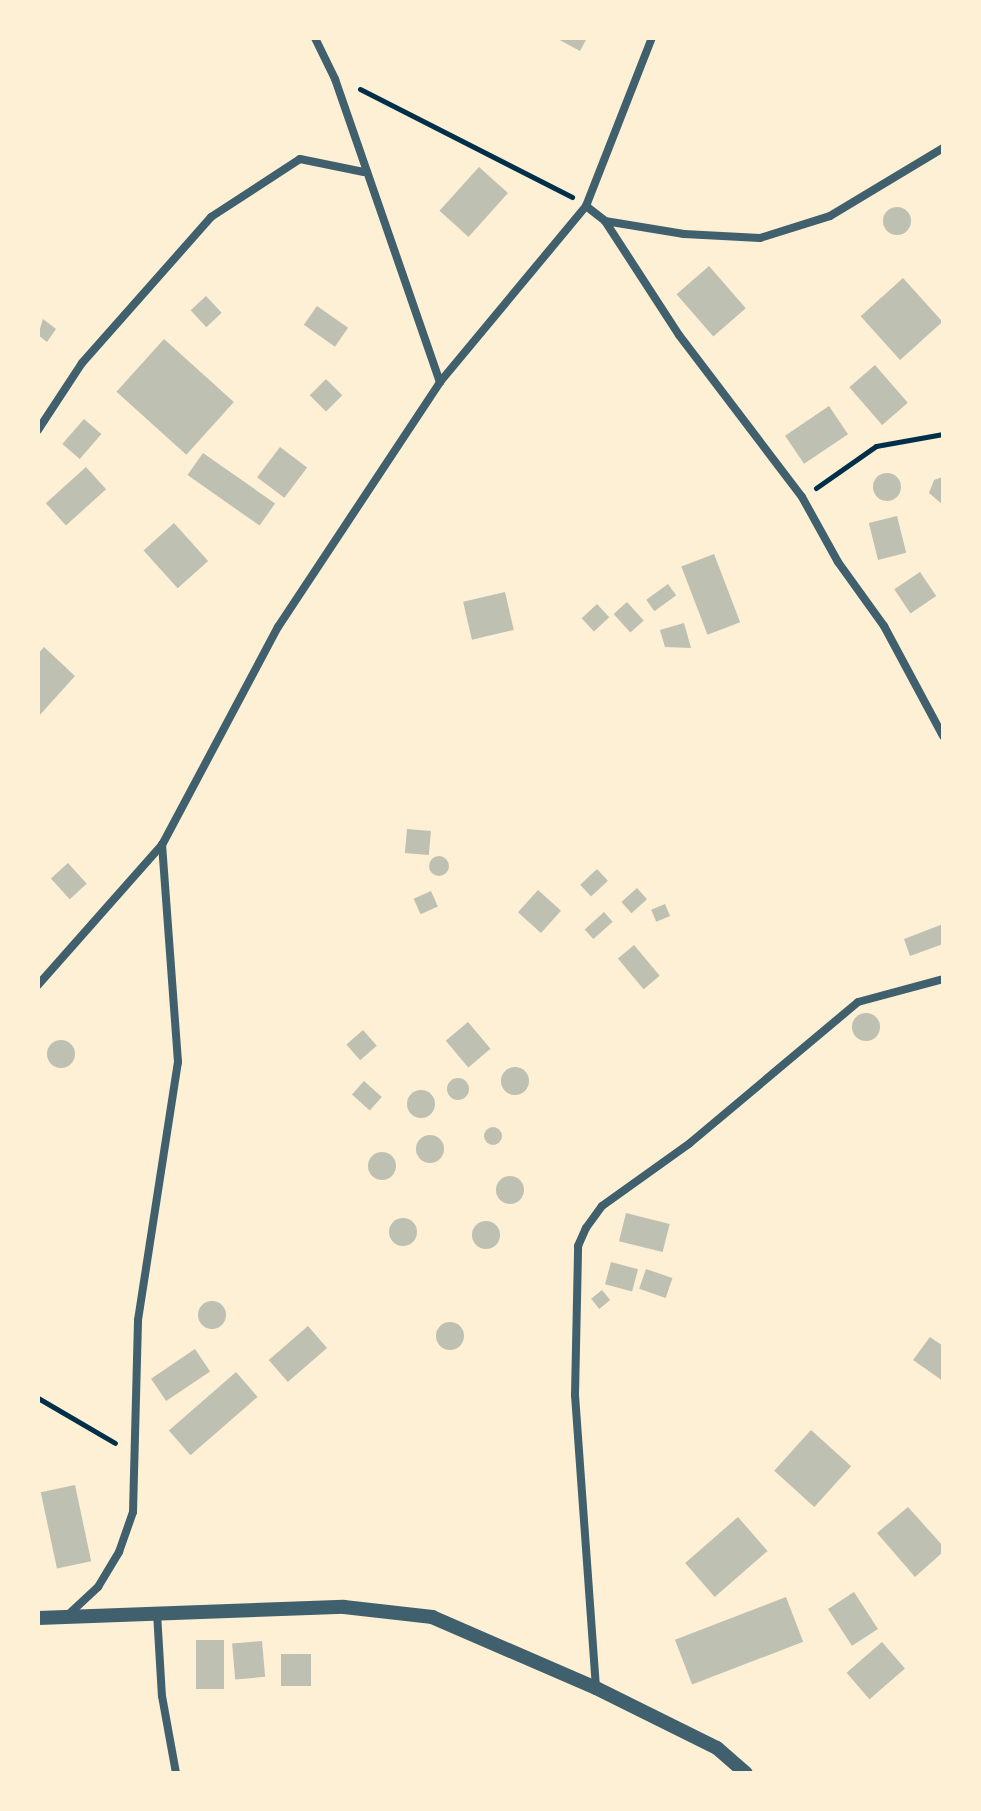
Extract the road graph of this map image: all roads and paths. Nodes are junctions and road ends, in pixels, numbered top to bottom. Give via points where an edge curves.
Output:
1 (315, 38) edge
2 (652, 38) edge
3 (335, 79) junction
4 (943, 148) edge
5 (364, 172) junction
6 (586, 206) junction
7 (605, 221) junction
8 (440, 382) junction
9 (38, 430) edge
10 (943, 434) edge
11 (802, 497) junction
12 (943, 736) edge
13 (162, 845) junction
14 (943, 979) edge
15 (38, 985) edge
16 (38, 1398) edge
17 (136, 1457) junction
18 (157, 1613) junction
19 (69, 1614) junction
20 (38, 1618) edge
21 (596, 1688) junction
22 (176, 1773) edge
23 (746, 1773) edge

1 - 3 street
2 - 6 street
3 - 5 street
3 - 6 path via 526,170
4 - 7 street via 830,216 760,238 684,234
5 - 8 street
5 - 9 street via 300,159 211,217 82,363
6 - 7 street
6 - 8 street
7 - 11 street via 679,335
8 - 13 street via 278,627
10 - 11 path via 876,446
11 - 12 street via 838,562 884,626
13 - 15 street
13 - 17 street via 178,1062 138,1320
14 - 21 street via 858,1002 690,1143 602,1206 586,1228 578,1246 575,1395
16 - 17 path
17 - 19 street via 133,1512 119,1552 98,1587
18 - 19 street
18 - 21 street via 344,1607 432,1617
18 - 22 street via 162,1696
19 - 20 street
21 - 23 street via 717,1748

